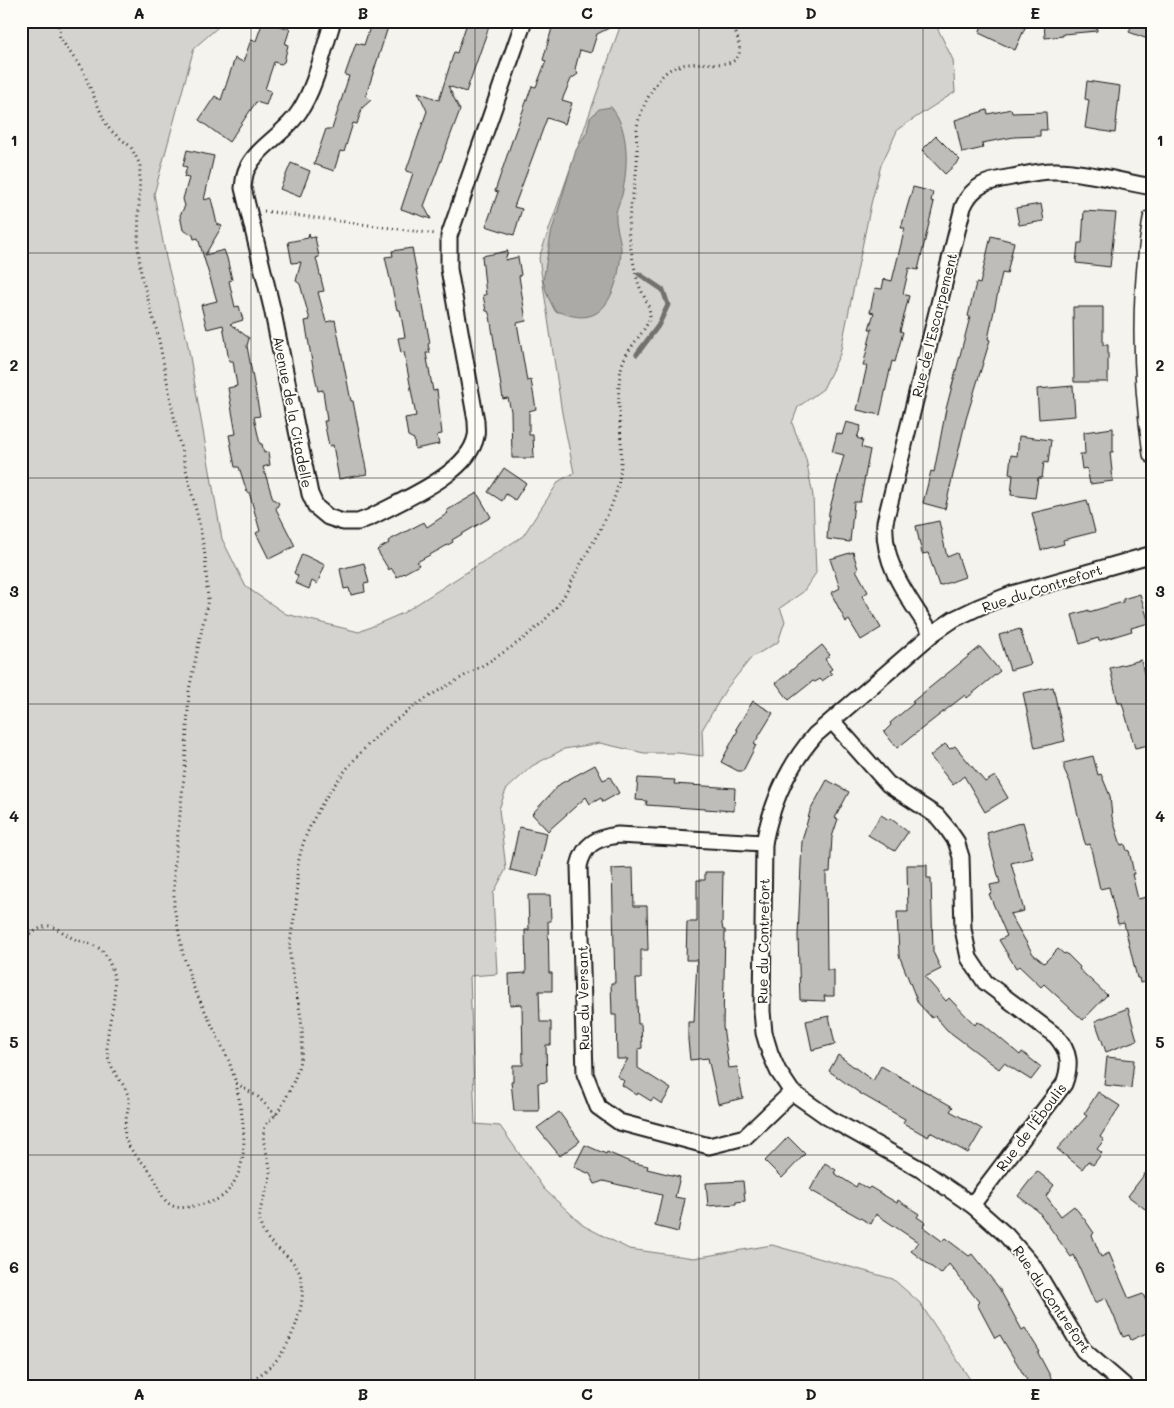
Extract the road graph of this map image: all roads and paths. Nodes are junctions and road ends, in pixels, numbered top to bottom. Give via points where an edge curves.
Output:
1 (58, 21) edge
2 (333, 21) edge
3 (524, 21) edge
4 (732, 21) edge
5 (1153, 188) edge
6 (246, 209) junction
7 (1153, 219) edge
8 (449, 236) junction
9 (1153, 454) edge
10 (1153, 554) edge
11 (932, 634) junction
12 (832, 721) junction
13 (764, 843) junction
14 (21, 938) edge
15 (236, 1083) junction
16 (792, 1092) junction
17 (276, 1115) junction
18 (972, 1205) junction
19 (240, 1387) edge
20 (1126, 1387) edge

1 - 15 path via 60,38 83,71 104,120 110,130 131,147 140,165 138,246 141,274 158,335 199,522 208,590 206,618 189,690 174,870 174,907 193,986
2 - 6 street, Avenue de la Citadelle via 310,91 300,111 288,127 255,156 246,170 243,188
3 - 8 street, Avenue de la Citadelle
4 - 17 path via 742,47 740,56 731,63 680,65 670,69 662,75 638,121 638,164 628,222 638,283 650,316 623,360 619,382 621,470 608,513 556,609 514,645 423,700 381,730 354,759 322,803 307,833 298,866 296,909 290,940 290,958 300,999 303,1044 300,1066
5 - 11 street, Rue de l'Escarpement via 1058,170 988,181 968,195 885,522 884,540 894,574
6 - 8 path
6 - 8 street, Avenue de la Citadelle via 273,315 305,480 316,507 328,517 343,522 358,522 371,517 449,473 466,457 476,437 476,421 449,269
7 - 9 street via 1145,290 1144,344
10 - 11 street, Rue du Contrefort via 1012,594 980,607
11 - 12 street, Rue du Contrefort
12 - 13 street, Rue du Contrefort via 799,752 787,773 769,816
12 - 18 street, Rue de l'Éboulis via 888,784 937,816 952,834 961,856 963,929 969,958 985,982 1056,1036 1069,1059 1069,1072 1064,1084
13 - 16 street, Rue du Contrefort via 764,1033 778,1071
13 - 16 street, Rue du Versant via 618,835 597,839 588,845 579,866 585,1074 598,1107 619,1122 709,1146 745,1137
14 - 15 path via 46,926 54,927 99,948 107,957 114,982 114,1006 107,1047 110,1062 129,1100 124,1121 128,1147 152,1174 166,1201 173,1206 188,1207 218,1199 232,1182 244,1156 242,1111
15 - 17 path via 258,1097
16 - 18 street, Rue du Contrefort via 829,1118 920,1169
17 - 19 path via 266,1125 263,1138 270,1164 270,1180 260,1220 268,1239 300,1271 299,1316 281,1356
18 - 20 street, Rue du Contrefort via 1019,1247 1083,1350

